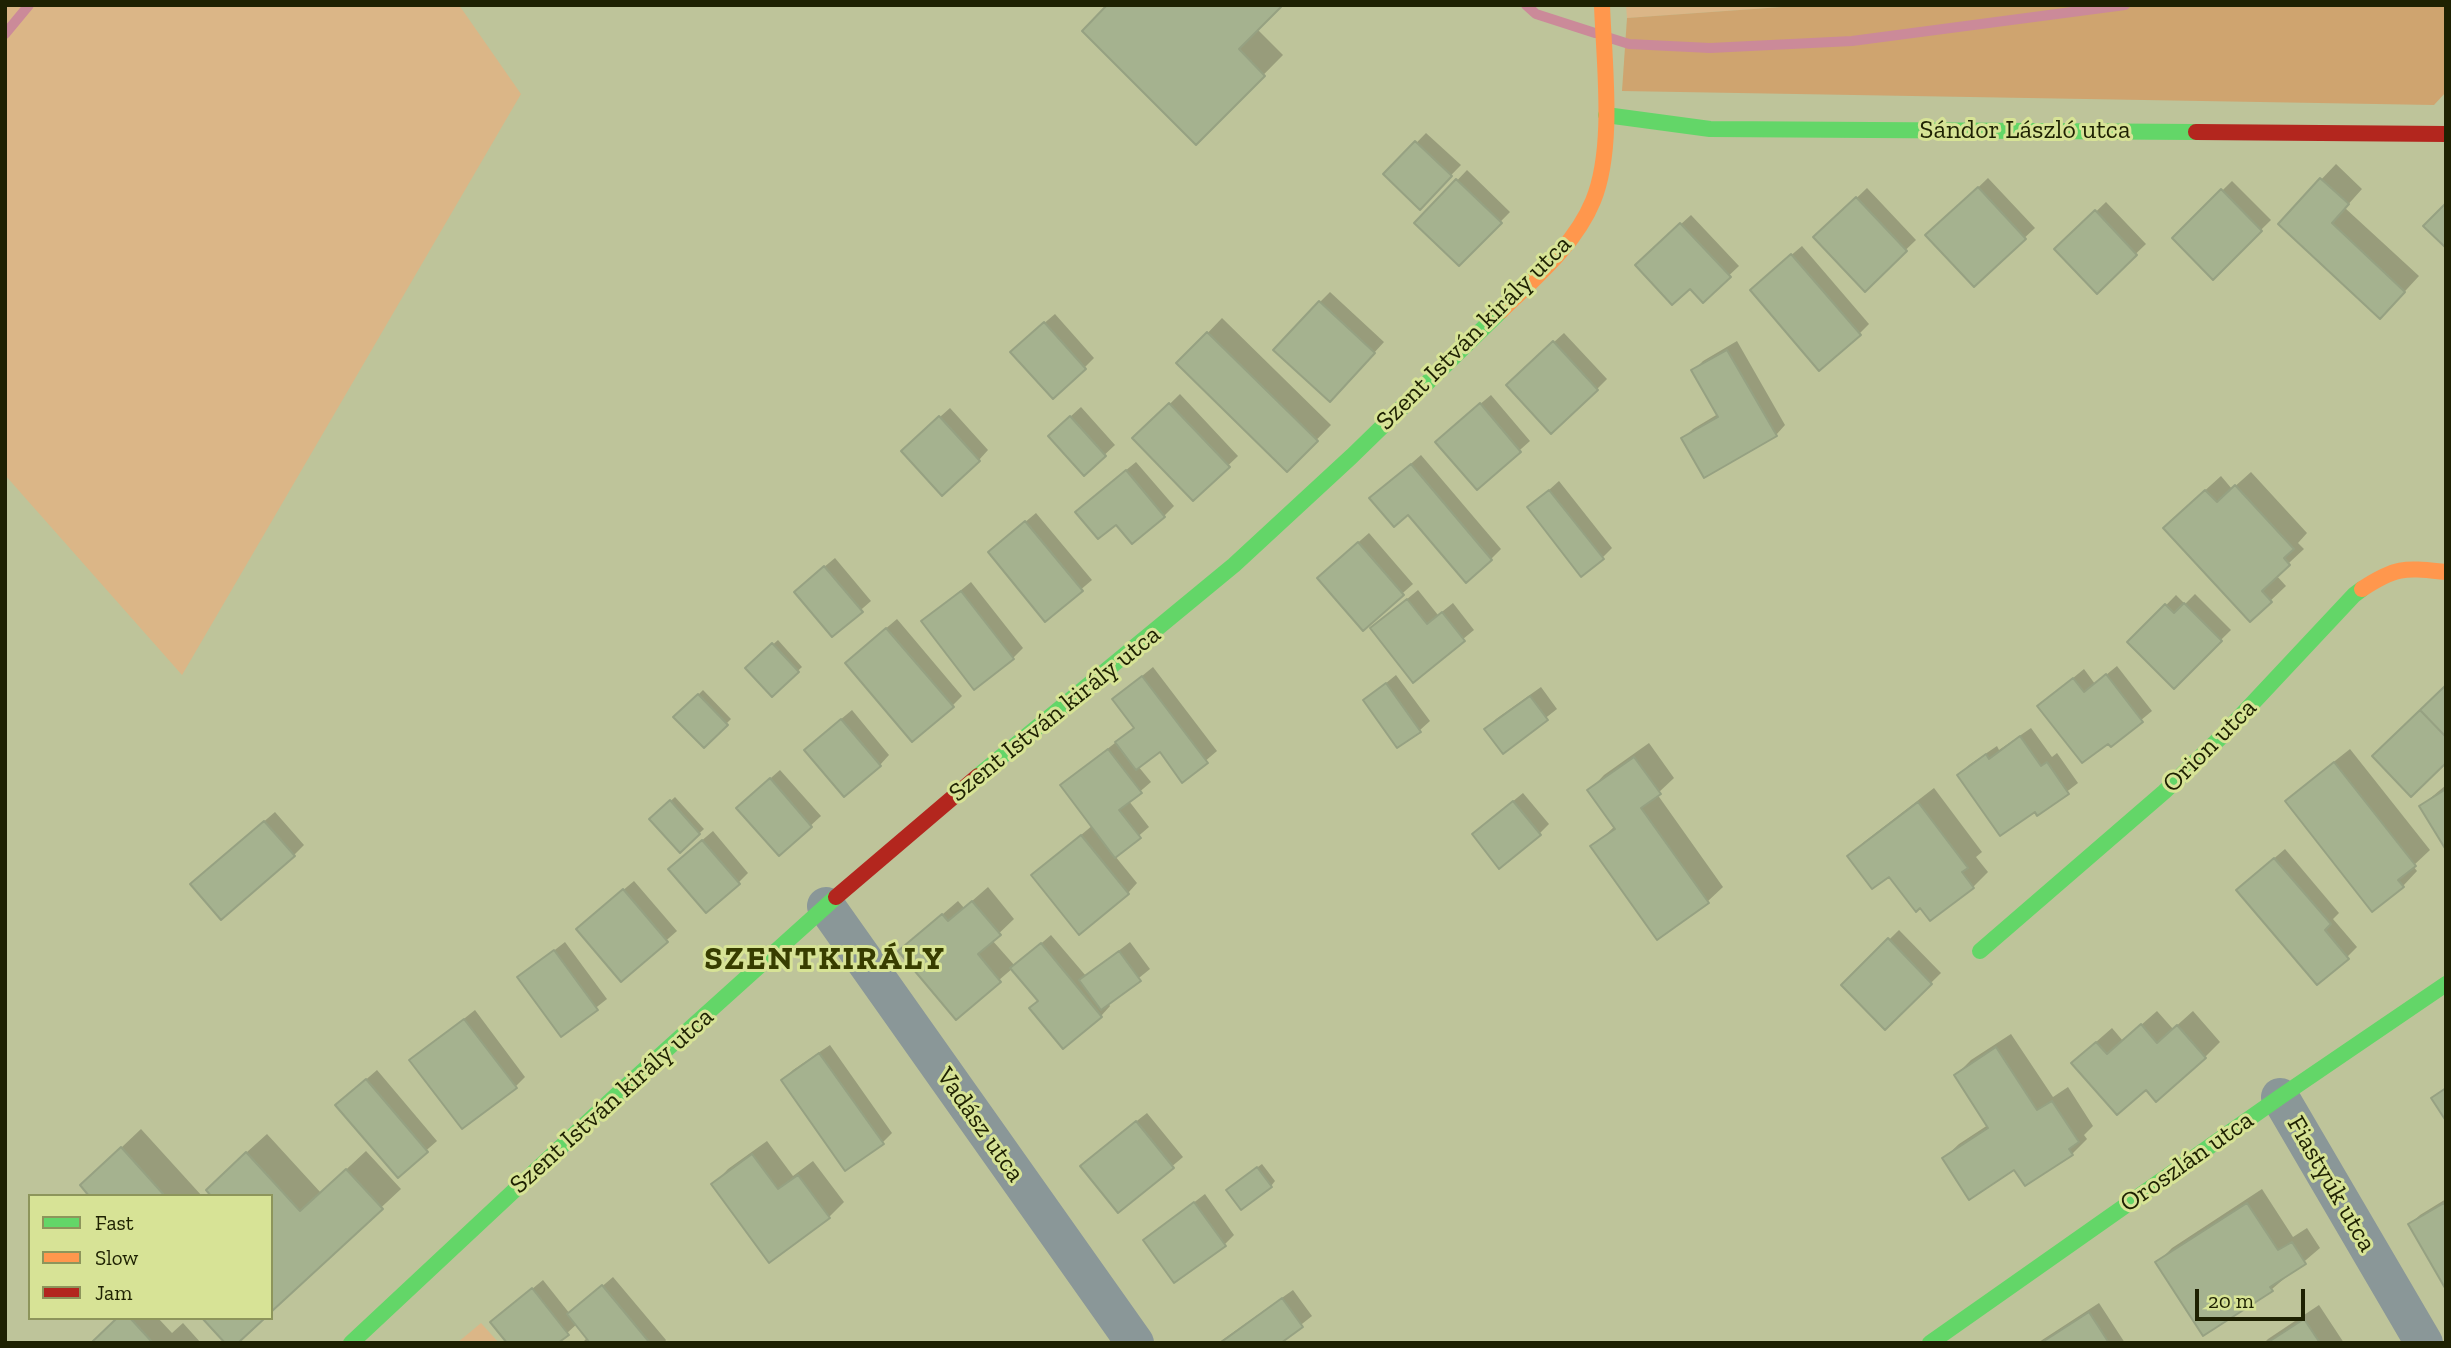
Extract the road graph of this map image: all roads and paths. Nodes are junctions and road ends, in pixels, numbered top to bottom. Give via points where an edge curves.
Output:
1 (1603, 10) edge
2 (1606, 115) junction
3 (2446, 134) edge
4 (2446, 572) edge
5 (825, 906) junction
6 (1980, 951) dead end
7 (2446, 984) edge
8 (2280, 1097) junction
9 (351, 1343) edge
10 (1135, 1343) edge
11 (1930, 1343) edge
12 (2424, 1343) edge

1 - 2 street, Szent István király utca
2 - 3 street, Sándor László utca via 1710,129
2 - 5 street, Szent István király utca via 1603,162 1593,201 1572,236 1543,270 1251,550
4 - 6 street, Orion utca via 2407,568 2382,576 2354,595 2173,783
5 - 9 street, Szent István király utca
5 - 10 street, Vadász utca
7 - 8 street, Oroszlán utca
8 - 11 street, Oroszlán utca
8 - 12 street, Fiastyúk utca

